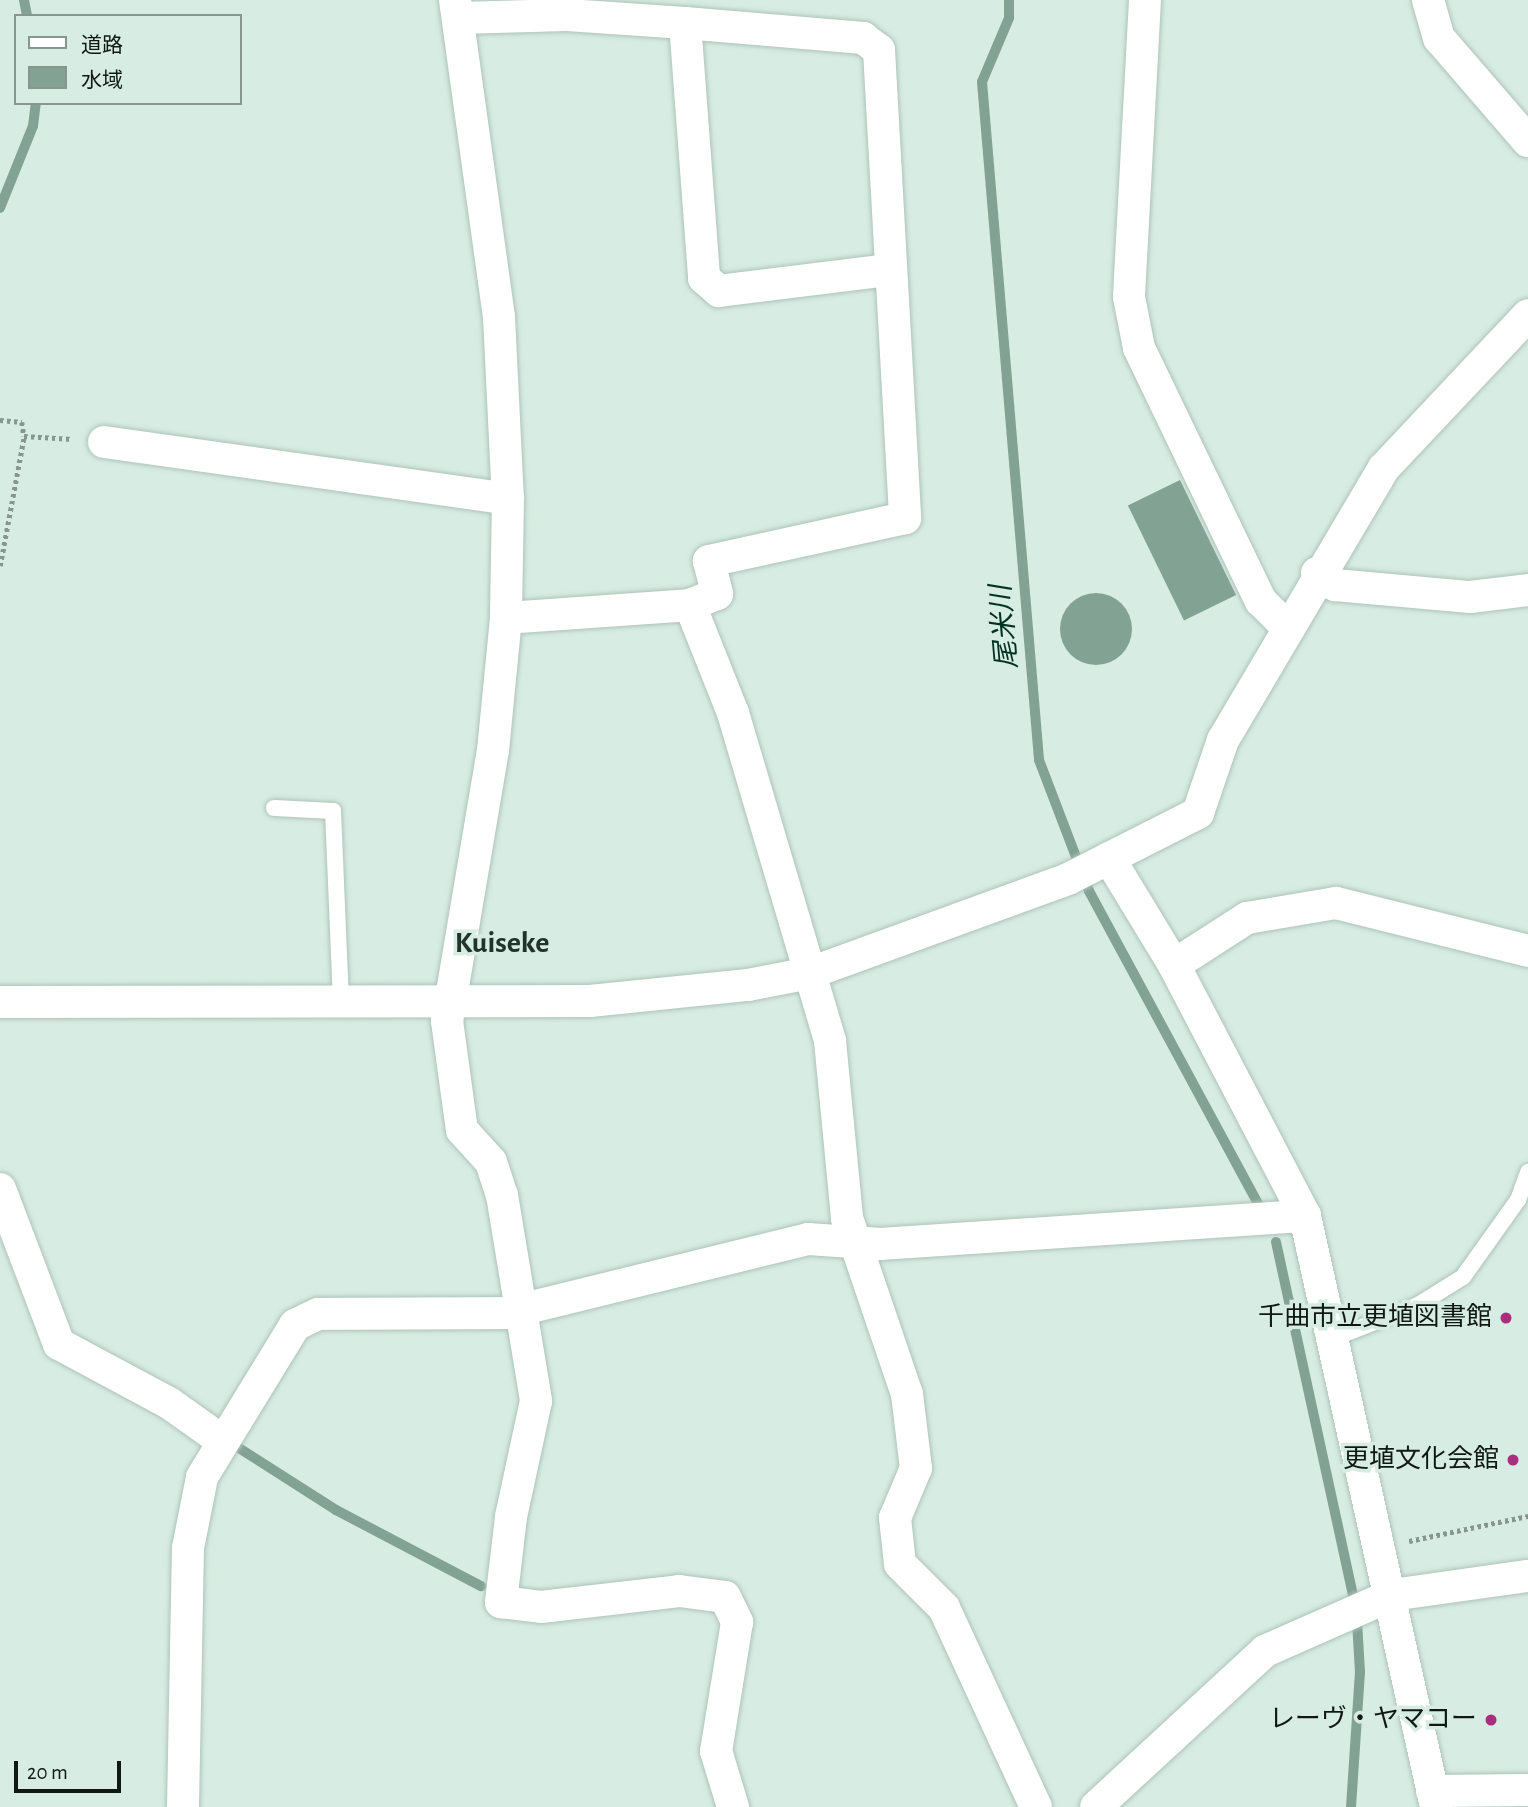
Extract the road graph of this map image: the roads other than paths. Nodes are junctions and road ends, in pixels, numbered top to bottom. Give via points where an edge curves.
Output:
1 (1145, 0) edge
2 (1428, 0) edge
3 (457, 9) edge
4 (685, 23) junction
5 (1528, 141) edge
6 (888, 270) junction
7 (1528, 315) edge
8 (104, 442) road end
9 (508, 499) junction
10 (1317, 573) junction
11 (1528, 590) edge
12 (690, 605) junction
13 (506, 618) junction
14 (1286, 626) junction
15 (274, 807) dead end
16 (1104, 860) junction
17 (1528, 951) edge
18 (1174, 965) junction
19 (810, 973) junction
20 (0, 1002) edge
21 (453, 1003) junction
22 (341, 1004) junction
23 (1528, 1172) edge
24 (0, 1189) edge
25 (1305, 1216) junction
26 (856, 1242) junction
27 (522, 1309) junction
28 (1334, 1338) junction
29 (221, 1440) junction
30 (1528, 1576) edge
31 (1392, 1595) junction
32 (1528, 1790) edge
33 (1434, 1799) edge
34 (183, 1807) edge
35 (733, 1807) edge
36 (1036, 1807) edge
37 (1096, 1807) edge

1 - 14 street via 1129,297 1139,348 1261,601
2 - 5 street via 1439,38
3 - 4 street
3 - 9 street via 499,317
4 - 6 street via 863,38 879,50
4 - 6 street via 704,278 719,291
6 - 12 street via 905,518 709,561 717,594
7 - 10 street via 1384,468
8 - 9 street
9 - 13 street
10 - 11 street via 1335,585 1470,597
10 - 14 street
12 - 13 street
12 - 19 street via 733,713
13 - 21 street
14 - 16 street via 1223,740 1198,813
15 - 22 lane via 333,811
16 - 18 street
16 - 19 street via 1068,879
17 - 18 street via 1336,903 1247,918
18 - 25 street
19 - 21 street via 590,1002
19 - 26 street via 831,1041 847,1218
20 - 22 street
21 - 22 street
21 - 27 street via 447,1021 462,1130 491,1162 502,1195
23 - 28 lane via 1518,1200 1463,1277 1418,1305
24 - 29 street via 59,1344 169,1403
25 - 26 street
25 - 28 street
26 - 27 street via 808,1239
26 - 36 street via 907,1394 916,1468 895,1518 900,1564 944,1608
27 - 29 street via 455,1318 318,1314 295,1325
27 - 35 street via 536,1401 511,1517 501,1602 541,1607 678,1591 726,1597 737,1622 716,1751
28 - 31 street
29 - 34 street via 202,1477 188,1548
30 - 31 street
31 - 33 street
31 - 37 street via 1265,1651
32 - 33 street

